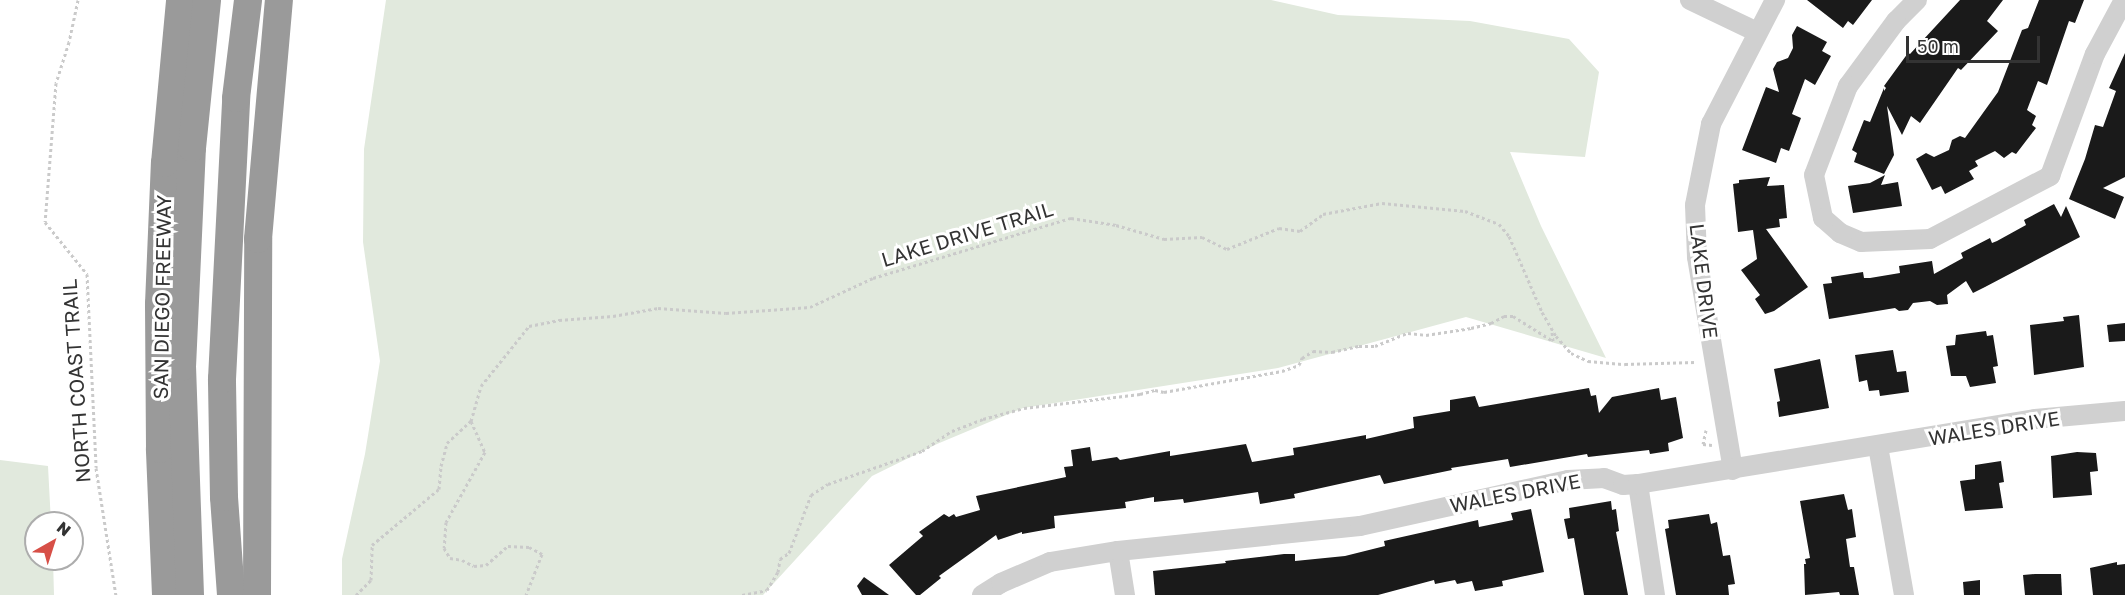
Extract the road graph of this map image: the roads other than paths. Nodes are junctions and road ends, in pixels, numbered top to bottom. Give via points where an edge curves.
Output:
1 (180, 0) edge
2 (207, 0) edge
3 (248, 0) edge
4 (279, 0) edge
5 (1690, 0) edge
6 (1775, 0) edge
7 (1917, 0) edge
8 (2124, 0) edge
9 (1757, 32) junction
10 (2125, 411) edge
11 (1878, 446) junction
12 (1733, 470) junction
13 (1638, 484) junction
14 (1118, 551) junction
15 (166, 595) edge
16 (190, 595) edge
17 (231, 595) edge
18 (257, 595) edge
19 (982, 595) edge
20 (1125, 595) edge
21 (1655, 595) edge
22 (1904, 595) edge

1 - 15 highway, SAN DIEGO FREEWAY via 165,163 159,304
2 - 16 highway via 192,148 182,367
3 - 17 highway via 236,98 222,379
4 - 18 highway via 258,239
5 - 9 street
6 - 9 street, LAKE DRIVE
7 - 8 street via 1896,21 1848,86 1814,175 1823,218 1840,233 1861,242 1930,239 2050,176 2095,54
9 - 12 street, LAKE DRIVE via 1711,124 1695,205 1697,257
10 - 11 street, WALES DRIVE via 2035,419
11 - 12 street, WALES DRIVE
11 - 22 street
12 - 13 street, WALES DRIVE
13 - 14 street, WALES DRIVE via 1623,485 1604,478 1568,480 1360,526
13 - 21 street
14 - 19 street, WALES DRIVE via 1050,562
14 - 20 street

